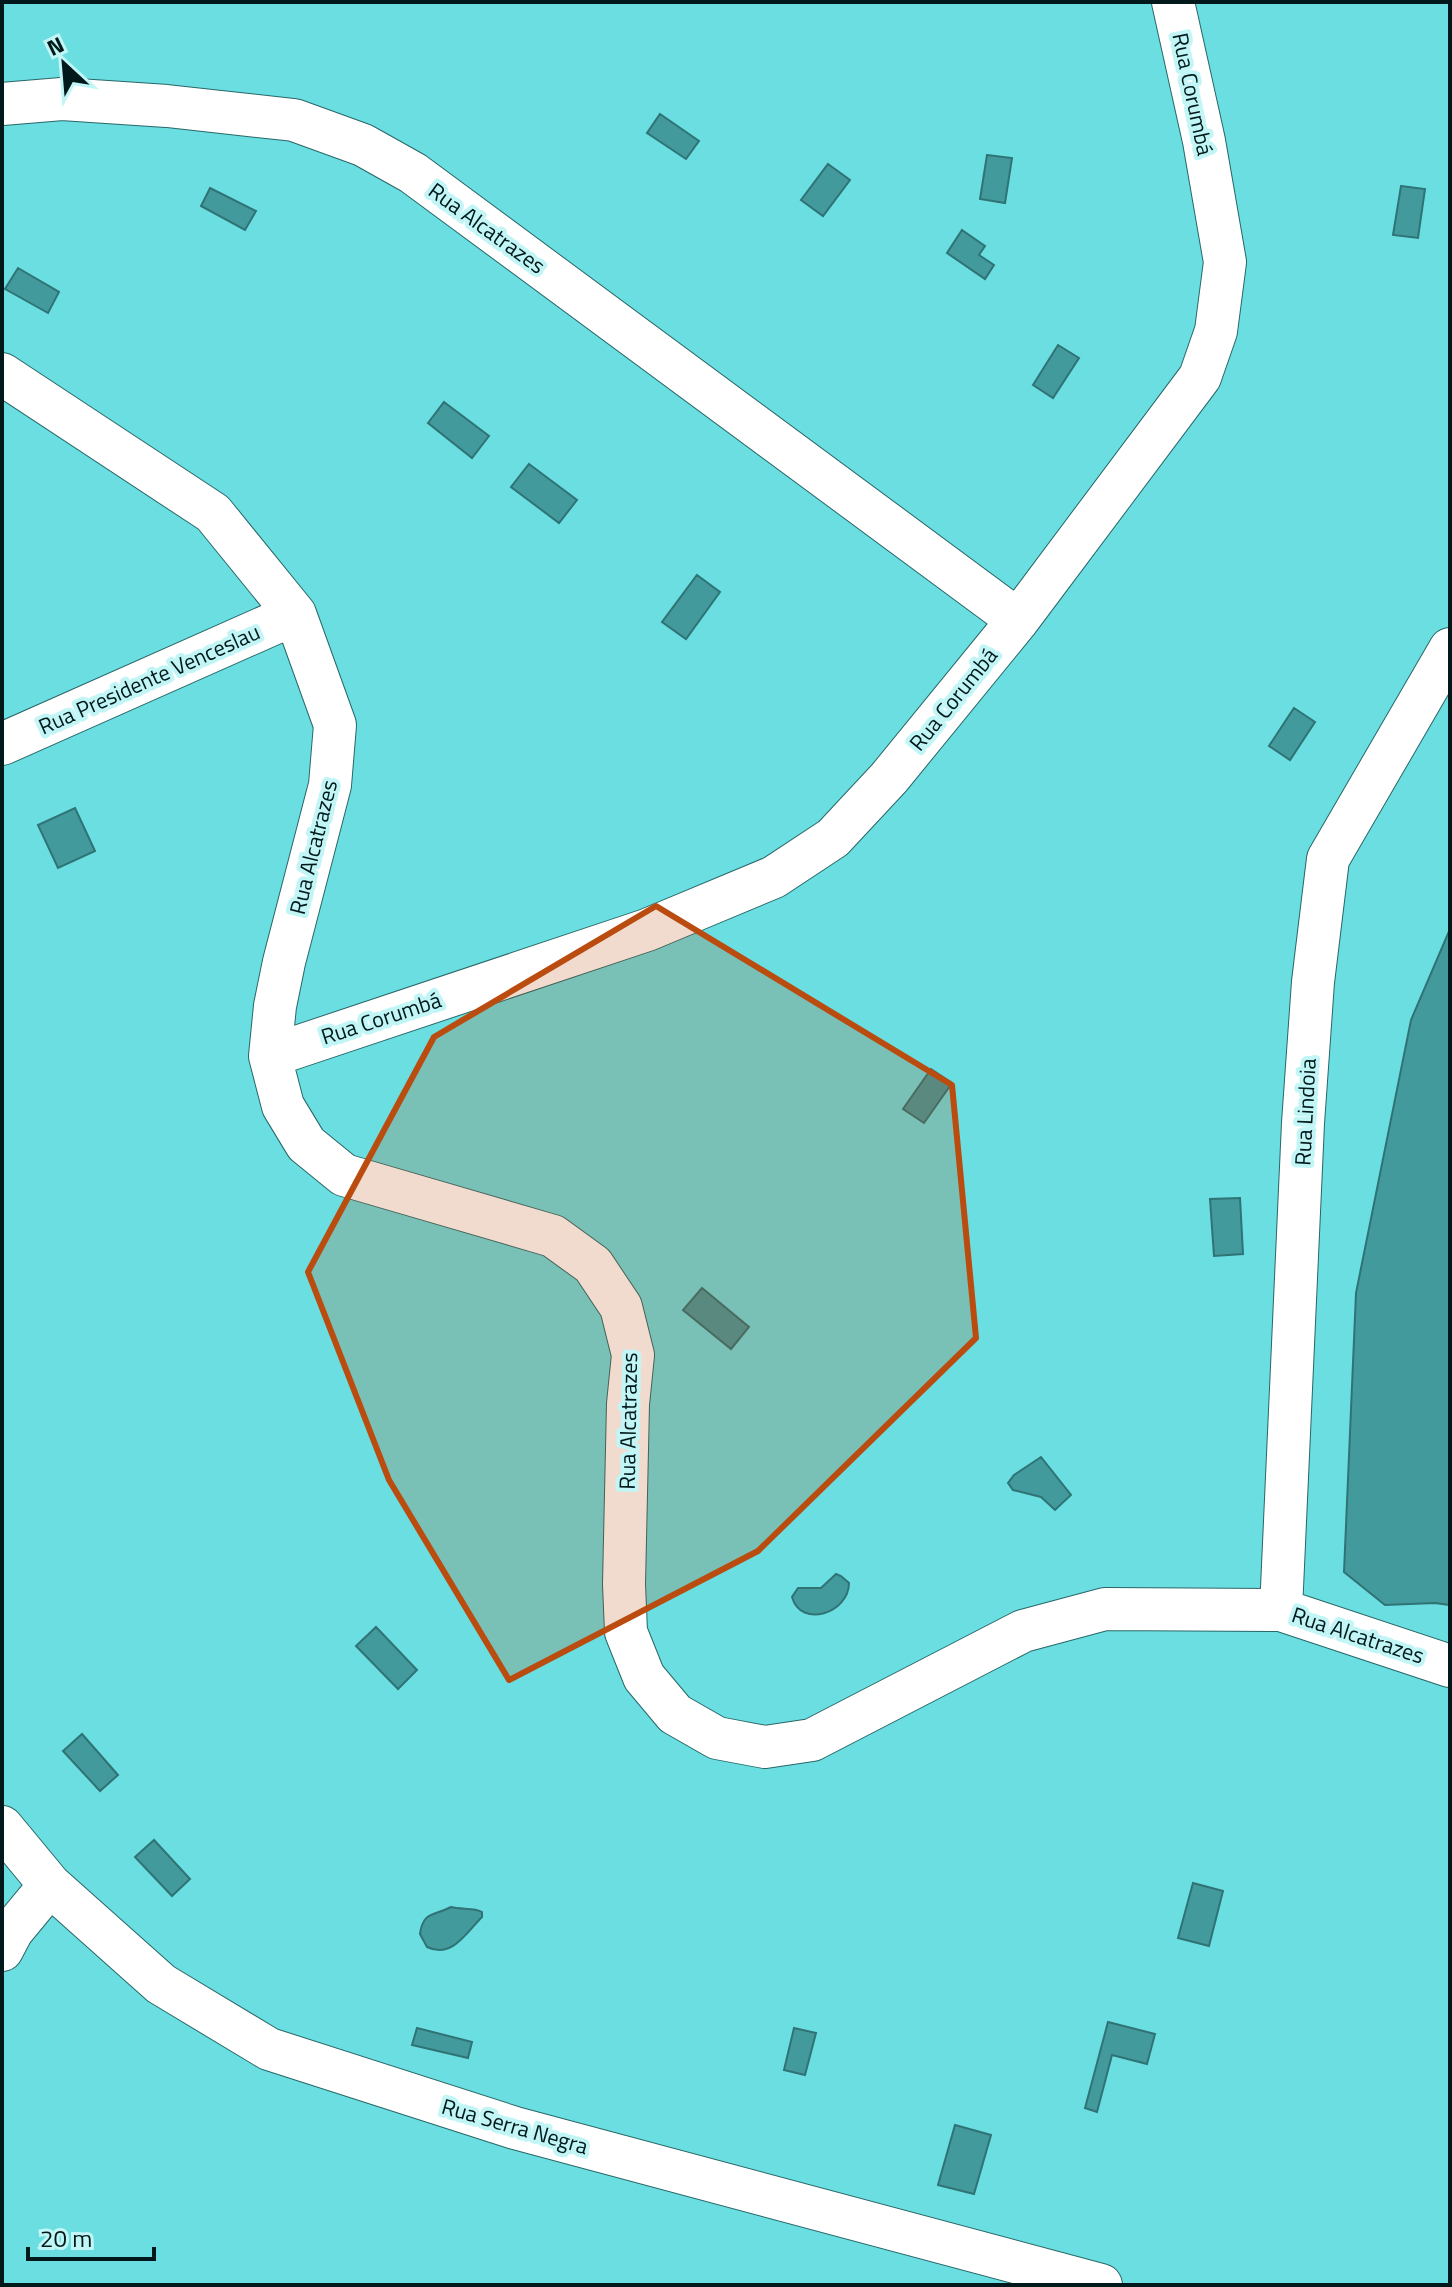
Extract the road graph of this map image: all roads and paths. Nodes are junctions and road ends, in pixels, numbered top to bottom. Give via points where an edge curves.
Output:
1 (1173, 2) edge
2 (2, 104) edge
3 (2, 374) edge
4 (295, 614) junction
5 (1018, 620) junction
6 (1450, 649) edge
7 (2, 744) edge
8 (270, 1056) junction
9 (1281, 1610) junction
10 (1450, 1666) edge
11 (2, 1827) edge
12 (50, 1885) junction
13 (2, 1950) edge
14 (1101, 2285) edge

1 - 5 street, Rua Corumbá via 1225,262 1216,331 1200,377
2 - 5 street, Rua Alcatrazes via 62,99 262,116 294,120 363,145 413,173
3 - 4 street, Rua Alcatrazes via 213,513
4 - 7 street, Rua Presidente Venceslau
4 - 8 street, Rua Alcatrazes via 335,725 330,785 284,962
5 - 8 street, Rua Corumbá via 833,838 774,877 647,930
6 - 9 street, Rua Lindoia via 1328,859 1303,1123
8 - 9 street, Rua Alcatrazes via 283,1106 306,1144 344,1175 553,1236 593,1265 621,1307 633,1355 626,1632 644,1677 675,1714 717,1738 765,1747 812,1740 1023,1631 1105,1609
9 - 10 street, Rua Alcatrazes
11 - 12 street, Rua Serra Negra
12 - 13 street
12 - 14 street, Rua Serra Negra via 161,1984 269,2049 515,2128

